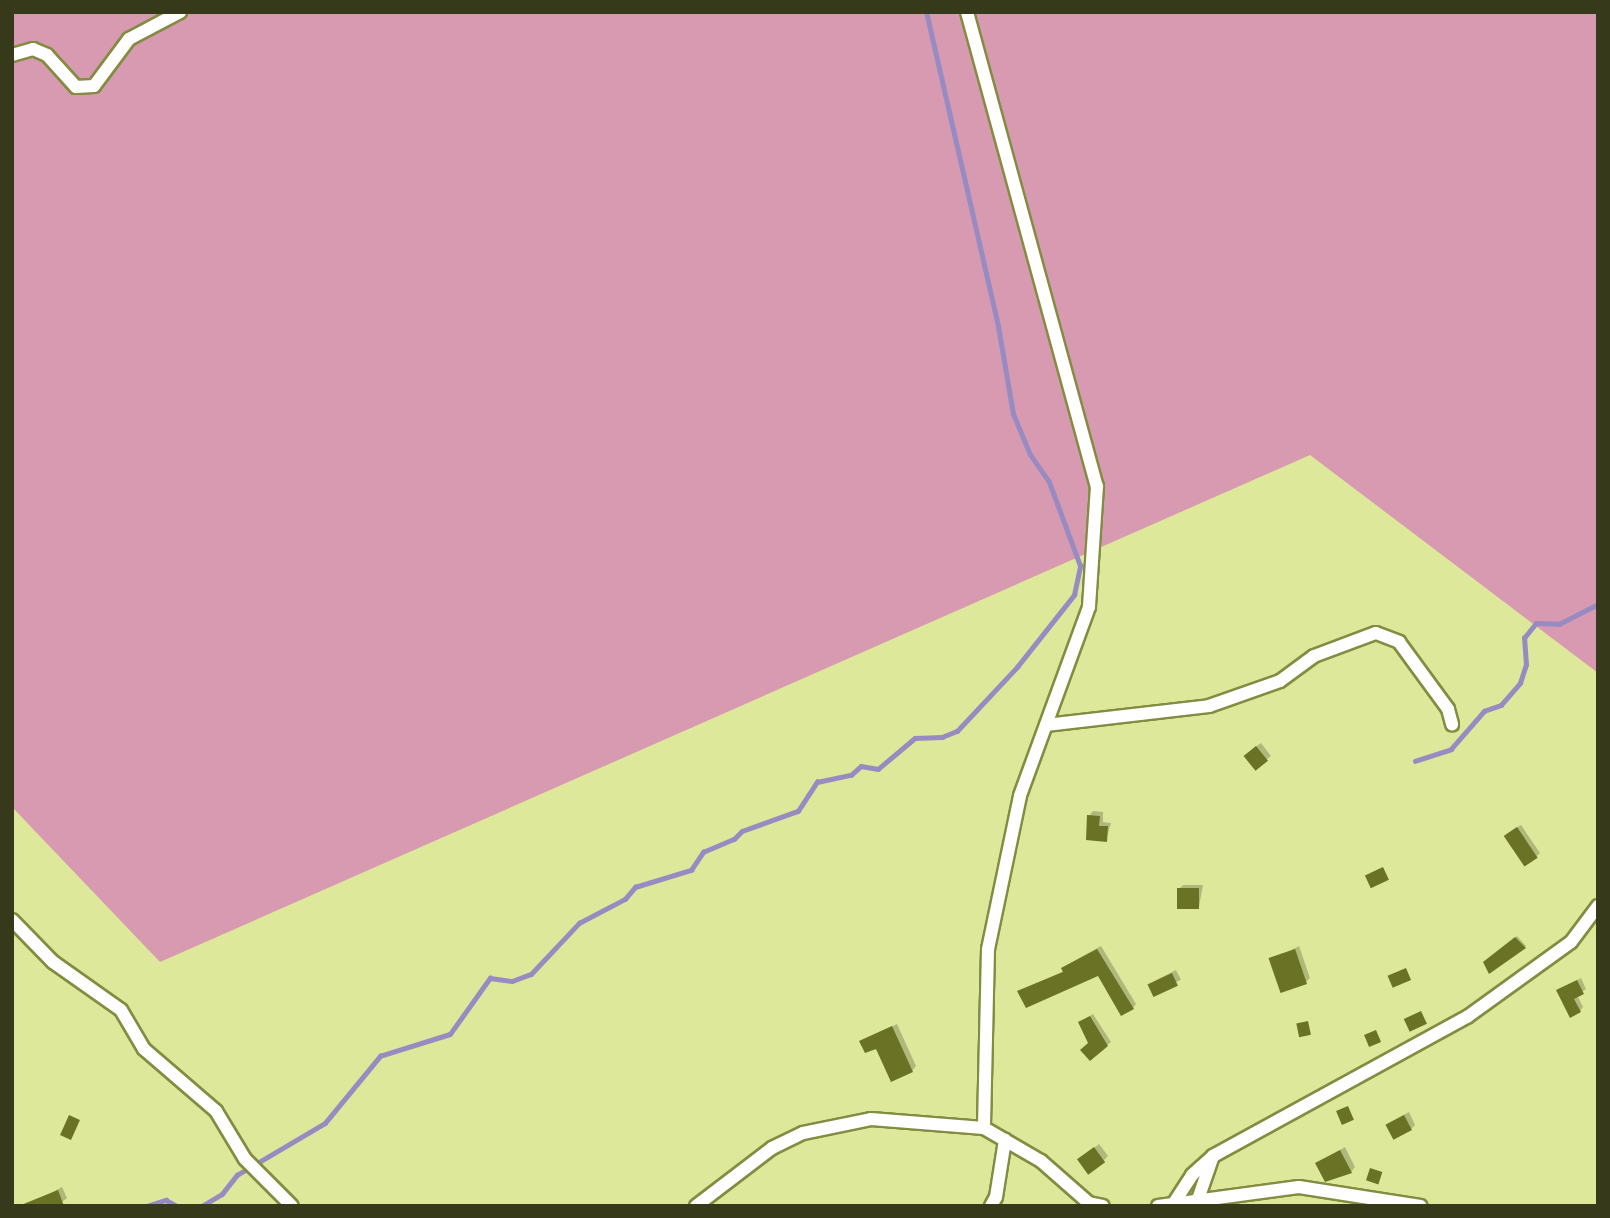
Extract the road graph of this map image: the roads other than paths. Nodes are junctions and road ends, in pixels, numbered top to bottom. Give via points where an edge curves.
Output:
1 (180, 12) edge
2 (967, 12) edge
3 (12, 55) edge
4 (1452, 724) dead end
5 (1046, 725) junction
6 (1598, 906) edge
7 (12, 920) edge
8 (984, 1128) junction
9 (1005, 1140) junction
10 (1213, 1156) junction
11 (1197, 1203) edge
12 (1173, 1204) edge
13 (292, 1206) edge
14 (696, 1206) edge
15 (991, 1206) edge
16 (1103, 1206) edge
17 (1158, 1206) edge
18 (1421, 1206) edge

1 - 3 street via 129,39 94,86 76,87 47,55 33,49
2 - 5 street via 1097,486 1089,607
4 - 5 street via 1448,709 1399,642 1376,634 1314,656 1280,681 1209,706
5 - 8 street via 1020,796 988,949
6 - 10 street via 1571,942 1467,1017
7 - 13 street via 53,962 121,1010 144,1049 216,1111 245,1159
8 - 9 street
8 - 14 street via 872,1119 803,1133 763,1154
9 - 15 street
9 - 16 street via 1041,1161 1089,1203
10 - 11 street
10 - 12 street via 1192,1175
11 - 12 street
11 - 18 street via 1299,1187
12 - 17 street

